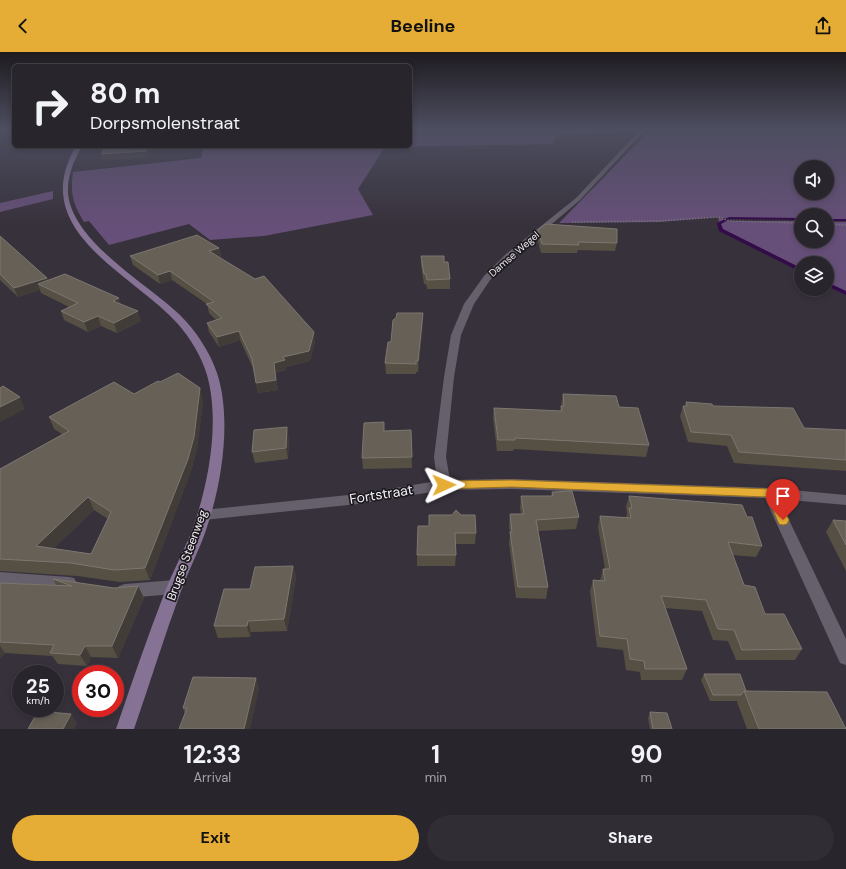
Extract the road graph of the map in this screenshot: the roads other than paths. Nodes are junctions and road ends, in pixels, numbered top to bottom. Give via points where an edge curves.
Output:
1 (73, 161) edge
2 (614, 161) edge
3 (444, 485) junction
4 (770, 493) junction
5 (846, 500) edge
6 (204, 515) junction
7 (0, 578) edge
8 (82, 585) edge
9 (175, 587) junction
10 (112, 589) edge
11 (846, 657) edge
12 (125, 729) edge

1 - 6 main road, Brugse Steenweg via 67,173 66,196 68,208 79,228 96,248 177,317 202,350 212,375 217,393 218,446
2 - 3 street, Damse Wegel via 578,199 509,256 475,294 456,335 449,377 440,458
3 - 4 street, Fortstraat via 512,484
3 - 6 street, Fortstraat via 358,499
4 - 5 street, Fortstraat
4 - 11 street
6 - 9 main road, Brugse Steenweg
7 - 8 street
9 - 10 street via 131,591
9 - 12 main road, Brugse Steenweg

